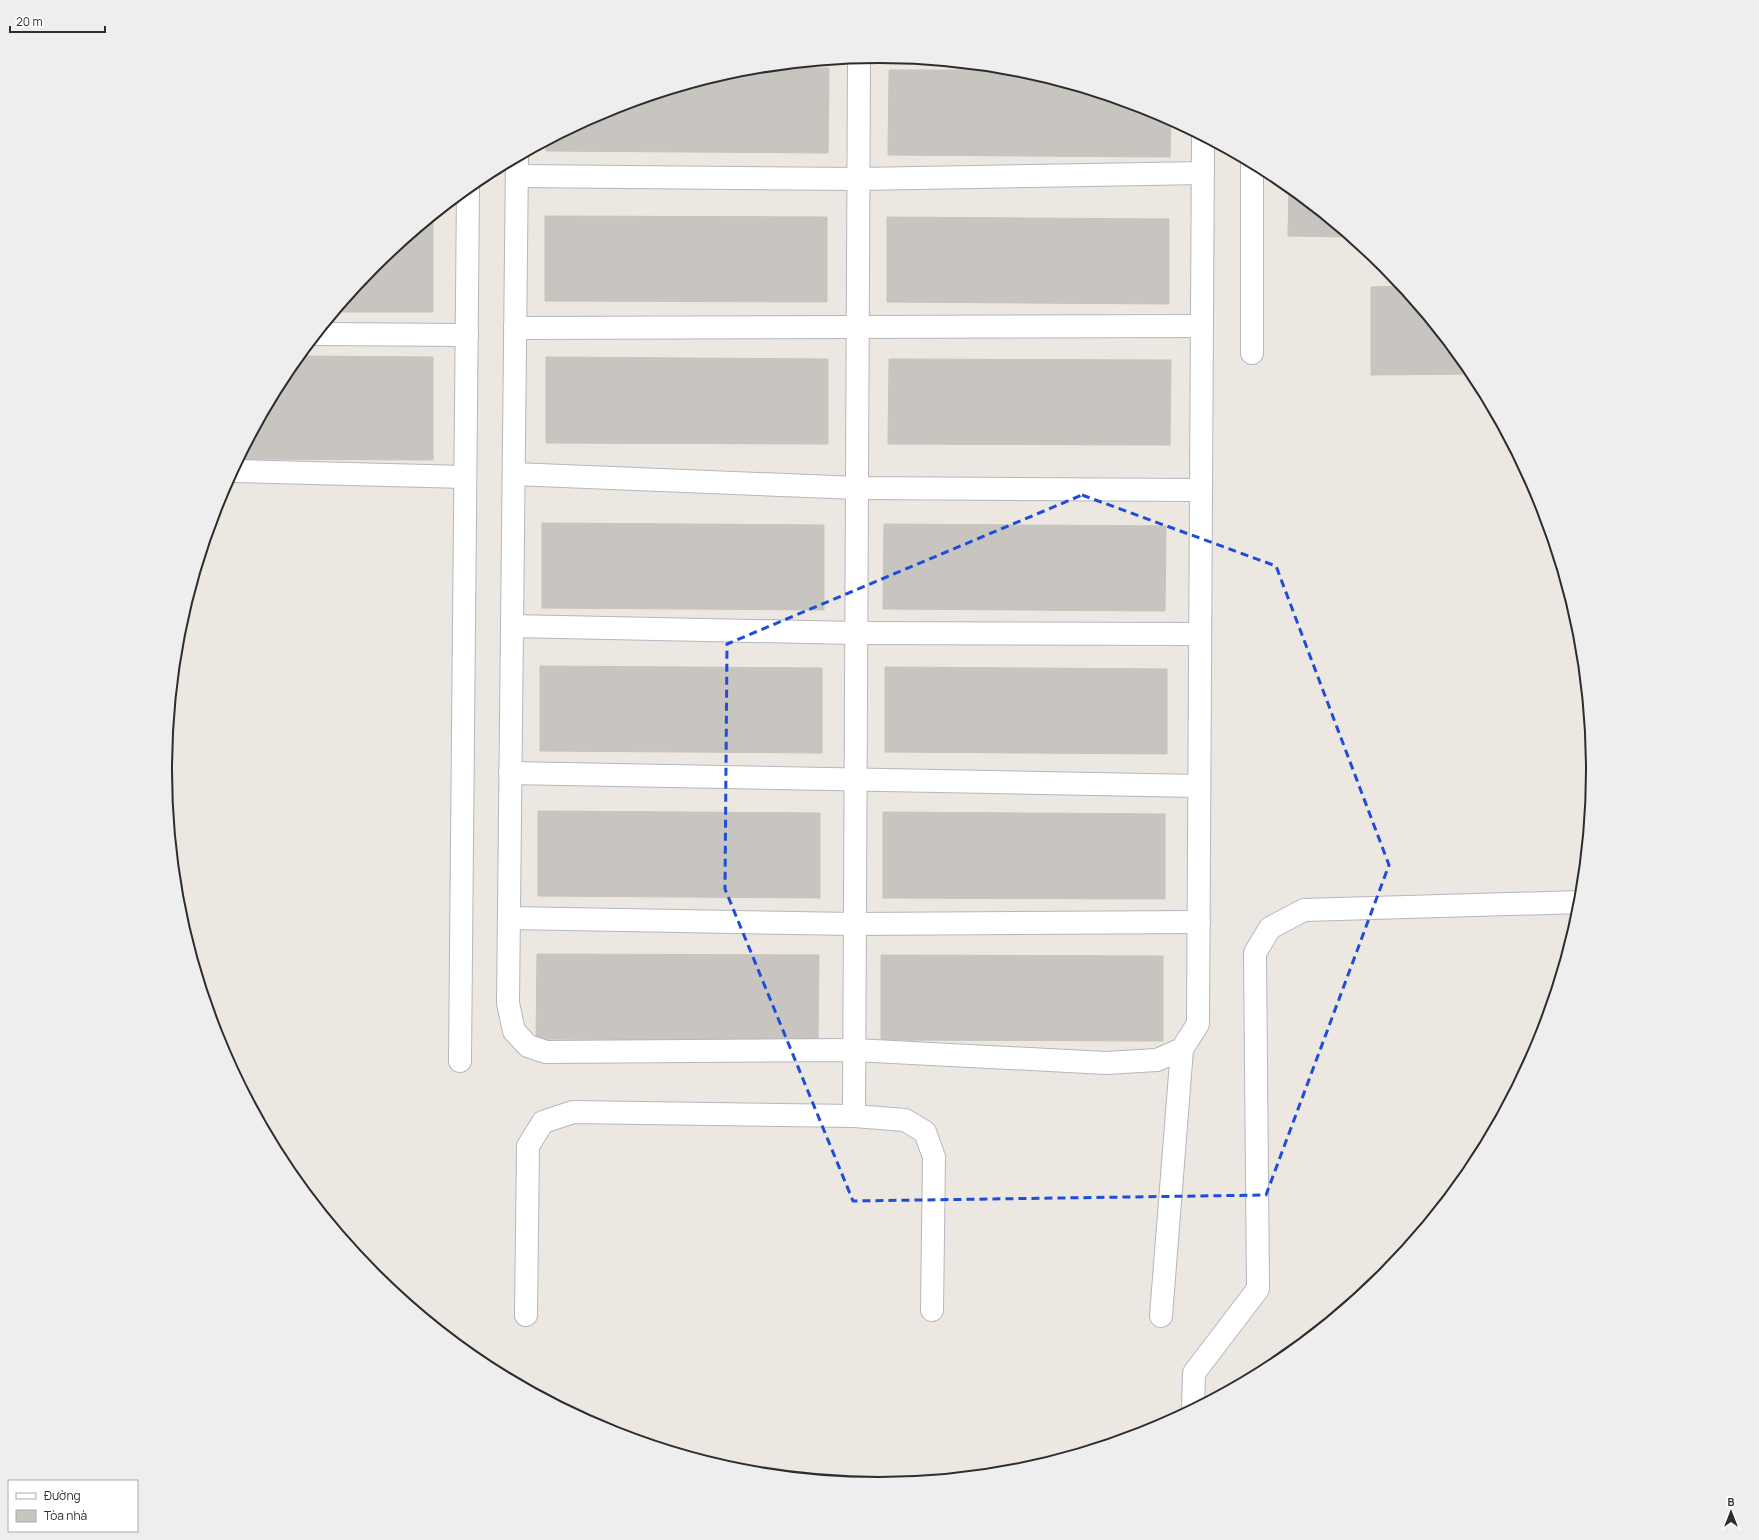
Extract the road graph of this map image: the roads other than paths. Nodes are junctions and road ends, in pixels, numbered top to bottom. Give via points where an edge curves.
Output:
1 (859, 64) edge
2 (1203, 142) edge
3 (517, 167) edge
4 (1252, 170) edge
5 (1203, 173) junction
6 (858, 179) junction
7 (468, 196) edge
8 (1202, 326) junction
9 (858, 327) junction
10 (515, 328) junction
11 (324, 334) edge
12 (467, 334) junction
13 (1252, 353) dead end
14 (239, 471) edge
15 (514, 474) junction
16 (465, 476) junction
17 (857, 488) junction
18 (1201, 490) junction
19 (512, 626) junction
20 (856, 633) junction
21 (1200, 634) junction
22 (510, 773) junction
23 (856, 780) junction
24 (1199, 786) junction
25 (1574, 902) edge
26 (509, 918) junction
27 (1199, 922) junction
28 (855, 924) junction
29 (1182, 1049) junction
30 (854, 1050) junction
31 (460, 1061) dead end
32 (854, 1116) junction
33 (932, 1310) dead end
34 (526, 1315) dead end
35 (1161, 1316) dead end
36 (1193, 1403) edge

1 - 6 lane
2 - 5 lane
3 - 6 lane
3 - 10 lane
4 - 13 lane
5 - 6 lane
5 - 8 lane
6 - 9 lane
7 - 12 lane
8 - 9 lane
8 - 18 lane
9 - 10 lane
9 - 17 lane
10 - 15 lane
11 - 12 lane
12 - 16 lane
14 - 16 lane
15 - 17 lane
15 - 19 lane
16 - 31 lane
17 - 18 lane
17 - 20 lane
18 - 21 lane
19 - 20 lane
19 - 22 lane
20 - 21 lane
20 - 23 lane
21 - 24 lane
22 - 23 lane
22 - 26 lane
23 - 24 lane
23 - 28 lane
24 - 27 lane
25 - 36 lane via 1304,910 1270,928 1255,953 1258,1289 1194,1373
26 - 28 lane
26 - 30 lane via 508,1003 514,1031 528,1046 546,1052
27 - 28 lane
27 - 29 lane via 1198,1024
28 - 30 lane
29 - 30 lane via 1157,1060 1106,1063
29 - 35 lane
30 - 32 lane
32 - 33 lane via 905,1120 925,1132 934,1157
32 - 34 lane via 572,1112 543,1122 528,1146

